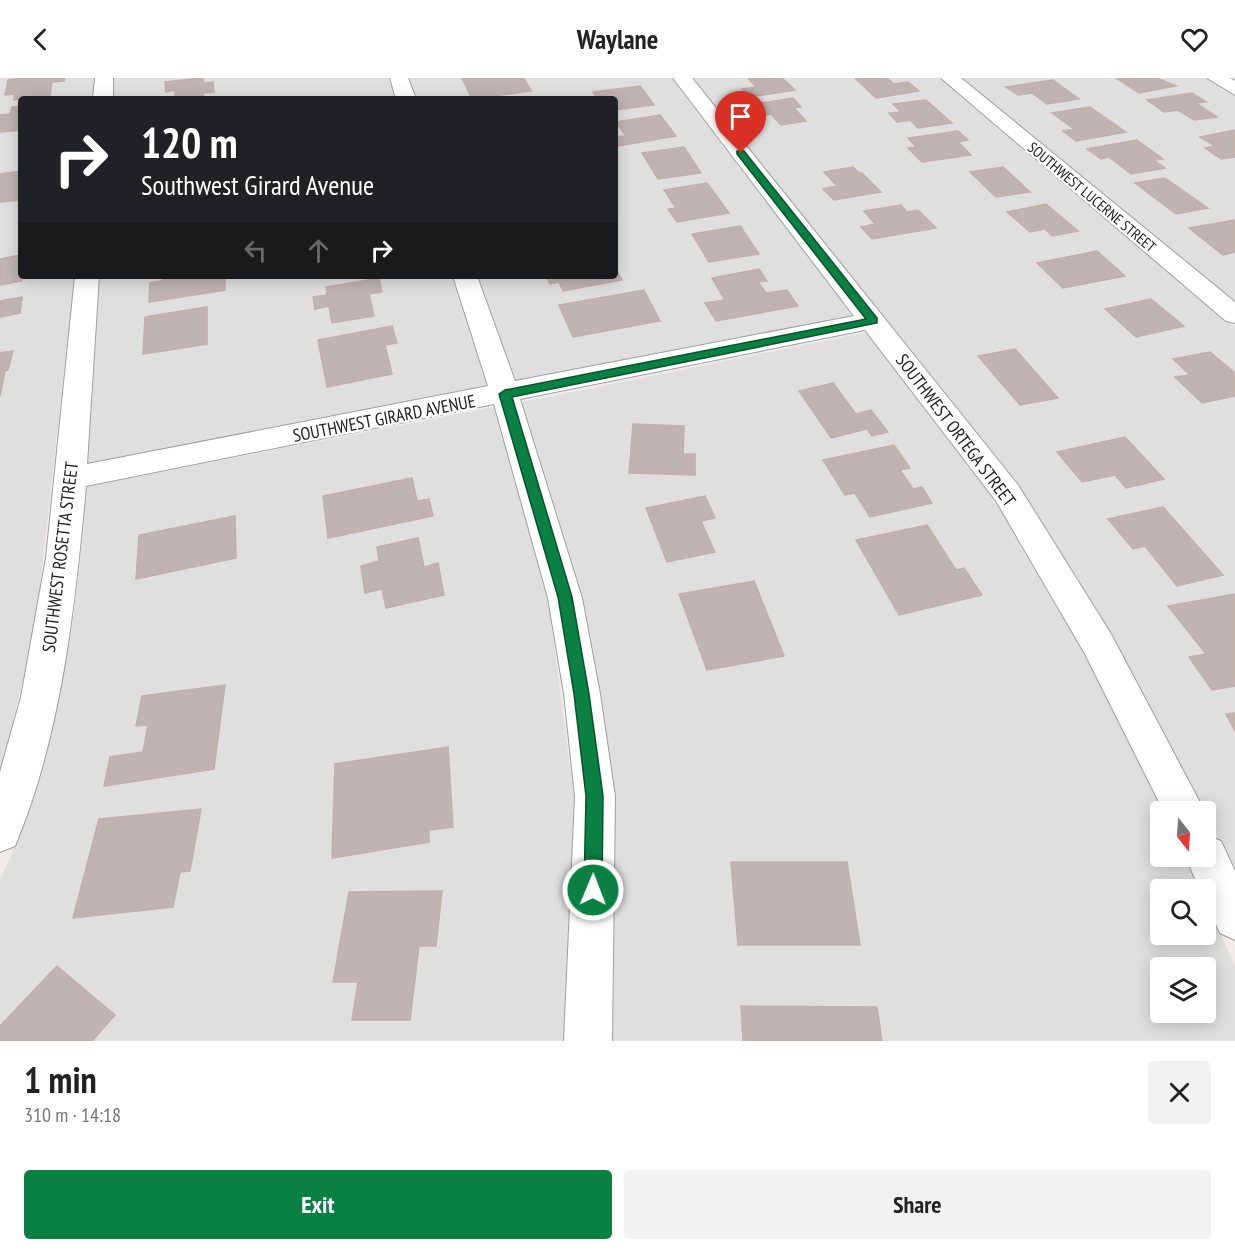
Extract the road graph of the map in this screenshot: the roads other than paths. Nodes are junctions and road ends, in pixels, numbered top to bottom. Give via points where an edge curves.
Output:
1 (104, 78) edge
2 (399, 78) edge
3 (682, 78) edge
4 (950, 78) edge
5 (1216, 78) edge
6 (1235, 89) edge
7 (103, 96) edge
8 (405, 96) edge
9 (87, 279) edge
10 (466, 279) edge
11 (1235, 315) edge
12 (873, 320) junction
13 (505, 394) junction
14 (70, 477) junction
15 (1179, 801) edge
16 (0, 832) edge
17 (1211, 867) edge
18 (1235, 918) edge
19 (588, 1041) edge

1 - 7 street
2 - 8 street
3 - 12 street, SOUTHWEST ORTEGA STREET
4 - 11 street, SOUTHWEST LUCERNE STREET
5 - 6 street
9 - 14 street, SOUTHWEST ROSETTA STREET
10 - 13 street
12 - 13 street, SOUTHWEST GIRARD AVENUE
12 - 15 street, SOUTHWEST ORTEGA STREET via 1007,493 1098,644
13 - 14 street, SOUTHWEST GIRARD AVENUE
13 - 19 street via 565,597 593,785
14 - 16 street, SOUTHWEST ROSETTA STREET via 52,638 21,774
17 - 18 street

